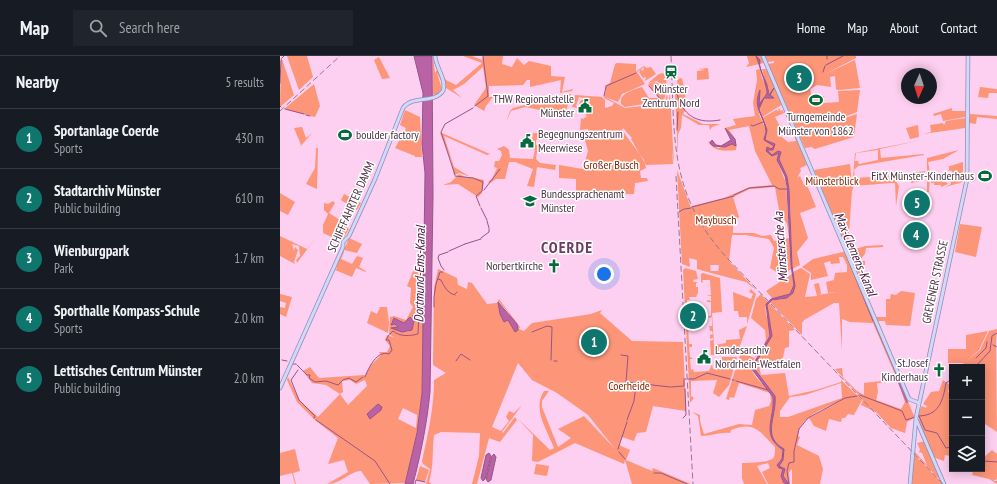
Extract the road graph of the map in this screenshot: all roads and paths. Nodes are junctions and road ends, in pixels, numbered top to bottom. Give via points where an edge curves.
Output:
1 (435, 56) edge
2 (763, 56) edge
3 (967, 56) edge
4 (967, 174) junction
5 (966, 179) junction
6 (973, 179) dead end
7 (280, 388) edge
8 (922, 389) junction
9 (919, 403) junction
10 (916, 418) junction
11 (910, 484) edge
12 (944, 484) edge

1 - 7 main road, SCHIFFFAHRTER DAMM via 445,85 441,94 408,104 402,111
2 - 9 main road via 909,399
3 - 4 main road, GREVENER STRASSE
3 - 5 main road, GREVENER STRASSE
4 - 5 main road, GREVENER STRASSE
4 - 6 main road
5 - 8 main road, GREVENER STRASSE
5 - 8 main road, GREVENER STRASSE
8 - 9 main road, GREVENER STRASSE
9 - 10 main road, GREVENER STRASSE
10 - 11 main road, GREVENER STRASSE
10 - 12 main road

